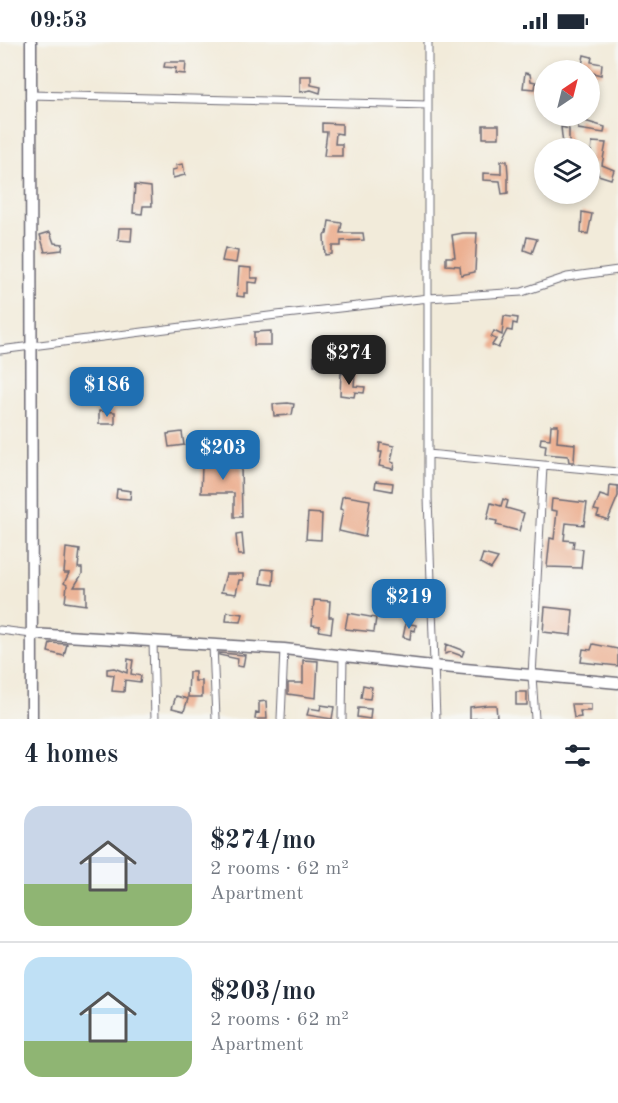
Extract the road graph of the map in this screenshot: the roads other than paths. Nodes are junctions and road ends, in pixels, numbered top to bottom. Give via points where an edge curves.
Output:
1 (31, 42) edge
2 (428, 42) edge
3 (30, 94) junction
4 (428, 105) junction
5 (618, 270) edge
6 (429, 298) junction
7 (30, 346) junction
8 (0, 350) edge
9 (428, 454) junction
10 (543, 466) junction
11 (618, 472) edge
12 (0, 630) edge
13 (32, 634) junction
14 (153, 642) junction
15 (213, 645) junction
16 (284, 649) junction
17 (343, 655) junction
18 (432, 666) junction
19 (532, 676) junction
20 (618, 682) edge
21 (32, 719) edge
22 (155, 719) edge
23 (216, 719) edge
24 (281, 719) edge
25 (342, 719) edge
26 (436, 719) edge
27 (535, 719) edge

1 - 3 street
2 - 4 street
3 - 4 street
3 - 7 street
4 - 6 street
5 - 6 street via 567,277 522,292
6 - 7 street
6 - 9 street
7 - 8 street
7 - 13 street
9 - 10 street
9 - 18 street
10 - 11 street
10 - 19 street
12 - 13 street
13 - 14 street
13 - 21 street
14 - 15 street
14 - 22 street
15 - 16 street
15 - 23 street
16 - 17 street
16 - 24 street
17 - 18 street
17 - 25 street
18 - 19 street
18 - 26 street
19 - 20 street
19 - 27 street

